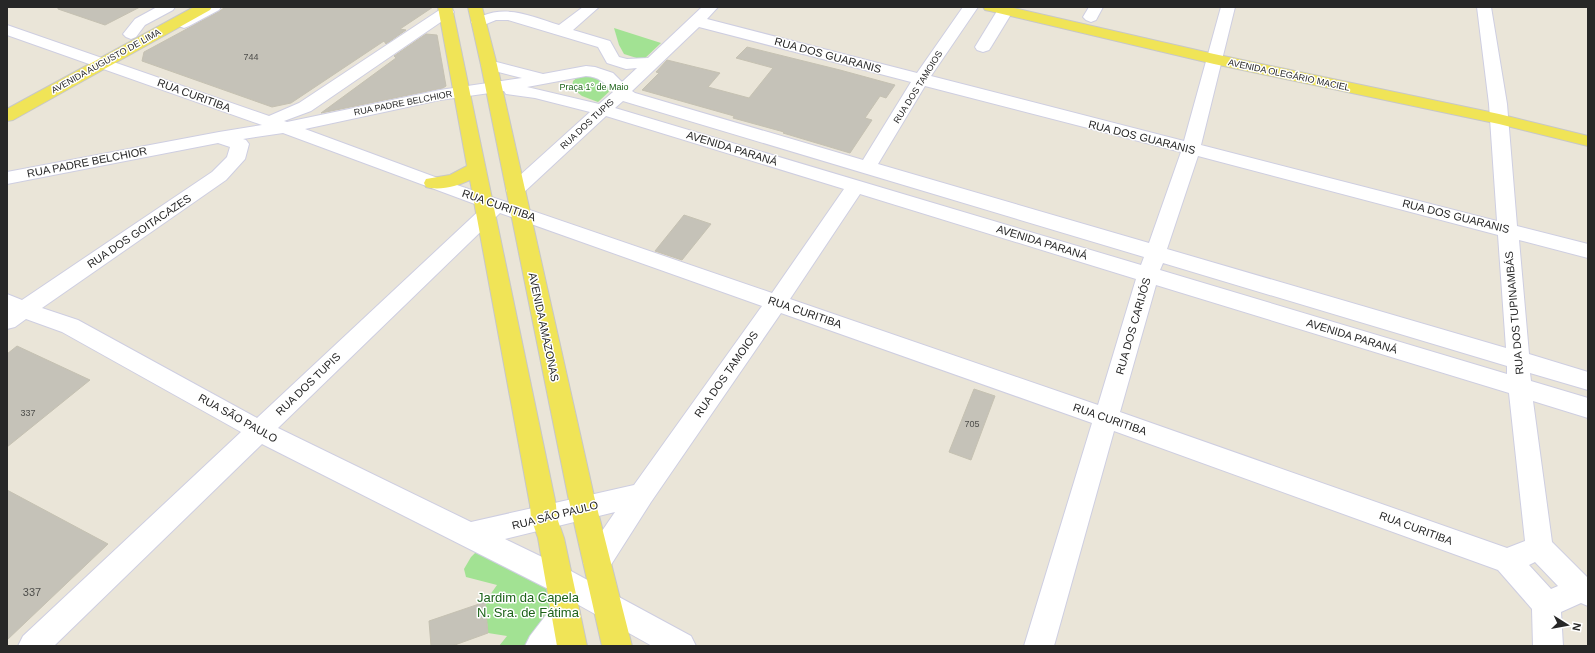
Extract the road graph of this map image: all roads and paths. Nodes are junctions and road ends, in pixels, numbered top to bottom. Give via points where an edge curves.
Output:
1 (168, 7) edge
2 (181, 7) edge
3 (205, 7) edge
4 (214, 7) edge
5 (592, 7) edge
6 (711, 7) edge
7 (971, 7) edge
8 (990, 7) edge
9 (1048, 7) edge
10 (1228, 7) edge
11 (1484, 7) edge
12 (446, 9) edge
13 (1005, 11) junction
14 (1094, 12) edge
15 (477, 14) edge
16 (695, 21) junction
17 (7, 30) edge
18 (562, 31) junction
19 (138, 37) junction
20 (1208, 46) junction
21 (983, 47) dead end
22 (95, 60) junction
23 (651, 63) junction
24 (490, 65) junction
25 (586, 72) junction
26 (545, 78) junction
27 (920, 80) junction
28 (493, 88) junction
29 (462, 92) junction
30 (622, 92) junction
31 (7, 101) edge
32 (603, 110) junction
33 (1498, 111) junction
34 (245, 114) junction
35 (7, 116) edge
36 (267, 121) junction
37 (1588, 126) edge
38 (285, 128) junction
39 (219, 137) junction
40 (1588, 141) edge
41 (1191, 149) junction
42 (867, 168) junction
43 (478, 169) junction
44 (7, 178) edge
45 (433, 183) junction
46 (856, 186) junction
47 (515, 190) junction
48 (489, 207) junction
49 (520, 212) junction
50 (1508, 229) junction
51 (1588, 251) edge
52 (1156, 253) junction
53 (1148, 275) junction
54 (777, 302) junction
55 (12, 311) edge
56 (1518, 361) junction
57 (1588, 381) edge
58 (1520, 388) junction
59 (1588, 408) edge
60 (1107, 418) junction
61 (260, 430) junction
62 (642, 494) junction
63 (584, 508) junction
64 (544, 518) junction
65 (469, 536) junction
66 (1539, 548) junction
67 (1507, 561) junction
68 (597, 562) junction
69 (559, 579) junction
70 (1584, 591) edge
71 (606, 604) junction
72 (1546, 604) junction
73 (566, 612) junction
74 (33, 646) edge
75 (540, 646) edge
76 (572, 646) edge
77 (617, 646) edge
78 (681, 646) edge
79 (1039, 646) edge
80 (1548, 646) edge

1 - 19 street via 140,22
2 - 19 main road, AVENIDA AUGUSTO DE LIMA
3 - 19 main road, AVENIDA AUGUSTO DE LIMA
4 - 19 street via 165,34
5 - 18 street
6 - 16 street, RUA DOS TUPIS
7 - 27 street, RUA DOS TAMOIOS
8 - 13 main road, AVENIDA OLEGÁRIO MACIEL
9 - 14 main road, AVENIDA OLEGÁRIO MACIEL
10 - 20 street, RUA DOS CARIJÓS
11 - 33 street, RUA DOS TUPINAMBÁS
12 - 29 main road
12 - 36 street via 305,107
13 - 20 main road, AVENIDA OLEGÁRIO MACIEL
13 - 21 street
14 - 20 main road, AVENIDA OLEGÁRIO MACIEL
15 - 18 street via 509,15
15 - 24 main road, AVENIDA AMAZONAS
16 - 23 street, RUA DOS TUPIS
16 - 27 street, RUA DOS GUARANIS
17 - 22 street, RUA CURITIBA
18 - 23 street via 604,44 613,60 626,64
19 - 22 main road, AVENIDA AUGUSTO DE LIMA
20 - 33 main road, AVENIDA OLEGÁRIO MACIEL
20 - 41 street, RUA DOS CARIJÓS
22 - 31 main road, AVENIDA AUGUSTO DE LIMA
22 - 34 street, RUA CURITIBA
22 - 35 main road, AVENIDA AUGUSTO DE LIMA
23 - 30 street, RUA DOS TUPIS
24 - 26 street, AVENIDA PARANÁ
24 - 28 main road, AVENIDA AMAZONAS
25 - 26 street, AVENIDA PARANÁ
25 - 30 street, AVENIDA PARANÁ via 602,73 610,77
25 - 32 street via 570,79 566,89 577,99
26 - 28 street, AVENIDA PARANÁ
27 - 41 street, RUA DOS GUARANIS
27 - 42 street, RUA DOS TAMOIOS
28 - 29 street, AVENIDA PARANÁ
28 - 32 street, AVENIDA PARANÁ via 535,93
28 - 47 main road, AVENIDA AMAZONAS
29 - 38 street, RUA PADRE BELCHIOR
29 - 43 main road
30 - 32 street, RUA DOS TUPIS
30 - 42 street, AVENIDA PARANÁ via 634,99
32 - 46 street, AVENIDA PARANÁ
32 - 47 street, RUA DOS TUPIS
33 - 37 main road, AVENIDA OLEGÁRIO MACIEL
33 - 40 main road, AVENIDA OLEGÁRIO MACIEL
33 - 50 street, RUA DOS TUPINAMBÁS
34 - 36 street, RUA CURITIBA
34 - 39 street via 240,124
36 - 38 street, RUA CURITIBA
38 - 39 street, RUA PADRE BELCHIOR
38 - 45 street, RUA CURITIBA
39 - 44 street, RUA PADRE BELCHIOR
39 - 55 street, RUA DOS GOITACAZES via 240,144 236,159 219,176
41 - 50 street, RUA DOS GUARANIS
41 - 52 street, RUA DOS CARIJÓS
42 - 52 street, AVENIDA PARANÁ
43 - 45 main road via 454,180
43 - 48 main road
45 - 48 street, RUA CURITIBA
46 - 53 street, AVENIDA PARANÁ
46 - 54 street, RUA DOS TAMOIOS
47 - 49 main road, AVENIDA AMAZONAS
48 - 49 street, RUA CURITIBA
48 - 61 street, RUA DOS TUPIS
48 - 64 main road
49 - 54 street, RUA CURITIBA
49 - 63 main road, AVENIDA AMAZONAS
50 - 51 street, RUA DOS GUARANIS
50 - 56 street, RUA DOS TUPINAMBÁS
52 - 53 street, RUA DOS CARIJÓS
52 - 56 street, AVENIDA PARANÁ
53 - 58 street, AVENIDA PARANÁ
53 - 60 street, RUA DOS CARIJÓS
54 - 60 street, RUA CURITIBA
54 - 62 street, RUA DOS TAMOIOS
55 - 61 street, RUA SÃO PAULO via 70,326
56 - 57 street, AVENIDA PARANÁ
56 - 58 street, RUA DOS TUPINAMBÁS
58 - 59 street, AVENIDA PARANÁ
58 - 66 street, RUA DOS TUPINAMBÁS
60 - 67 street, RUA CURITIBA
60 - 79 street, RUA DOS CARIJÓS
61 - 65 street, RUA SÃO PAULO
61 - 74 street, RUA DOS TUPIS
62 - 63 street, RUA SÃO PAULO
62 - 68 street, RUA DOS TAMOIOS
63 - 64 street, RUA SÃO PAULO
63 - 68 main road, AVENIDA AMAZONAS
64 - 65 street, RUA SÃO PAULO
64 - 69 main road via 551,538
65 - 69 street, RUA SÃO PAULO
66 - 67 street
66 - 70 street
67 - 72 street
68 - 71 main road, AVENIDA AMAZONAS
69 - 71 street, RUA SÃO PAULO
69 - 73 main road
70 - 72 street
71 - 77 main road, AVENIDA AMAZONAS
71 - 78 street, RUA SÃO PAULO
72 - 80 street
73 - 75 street
73 - 76 main road

